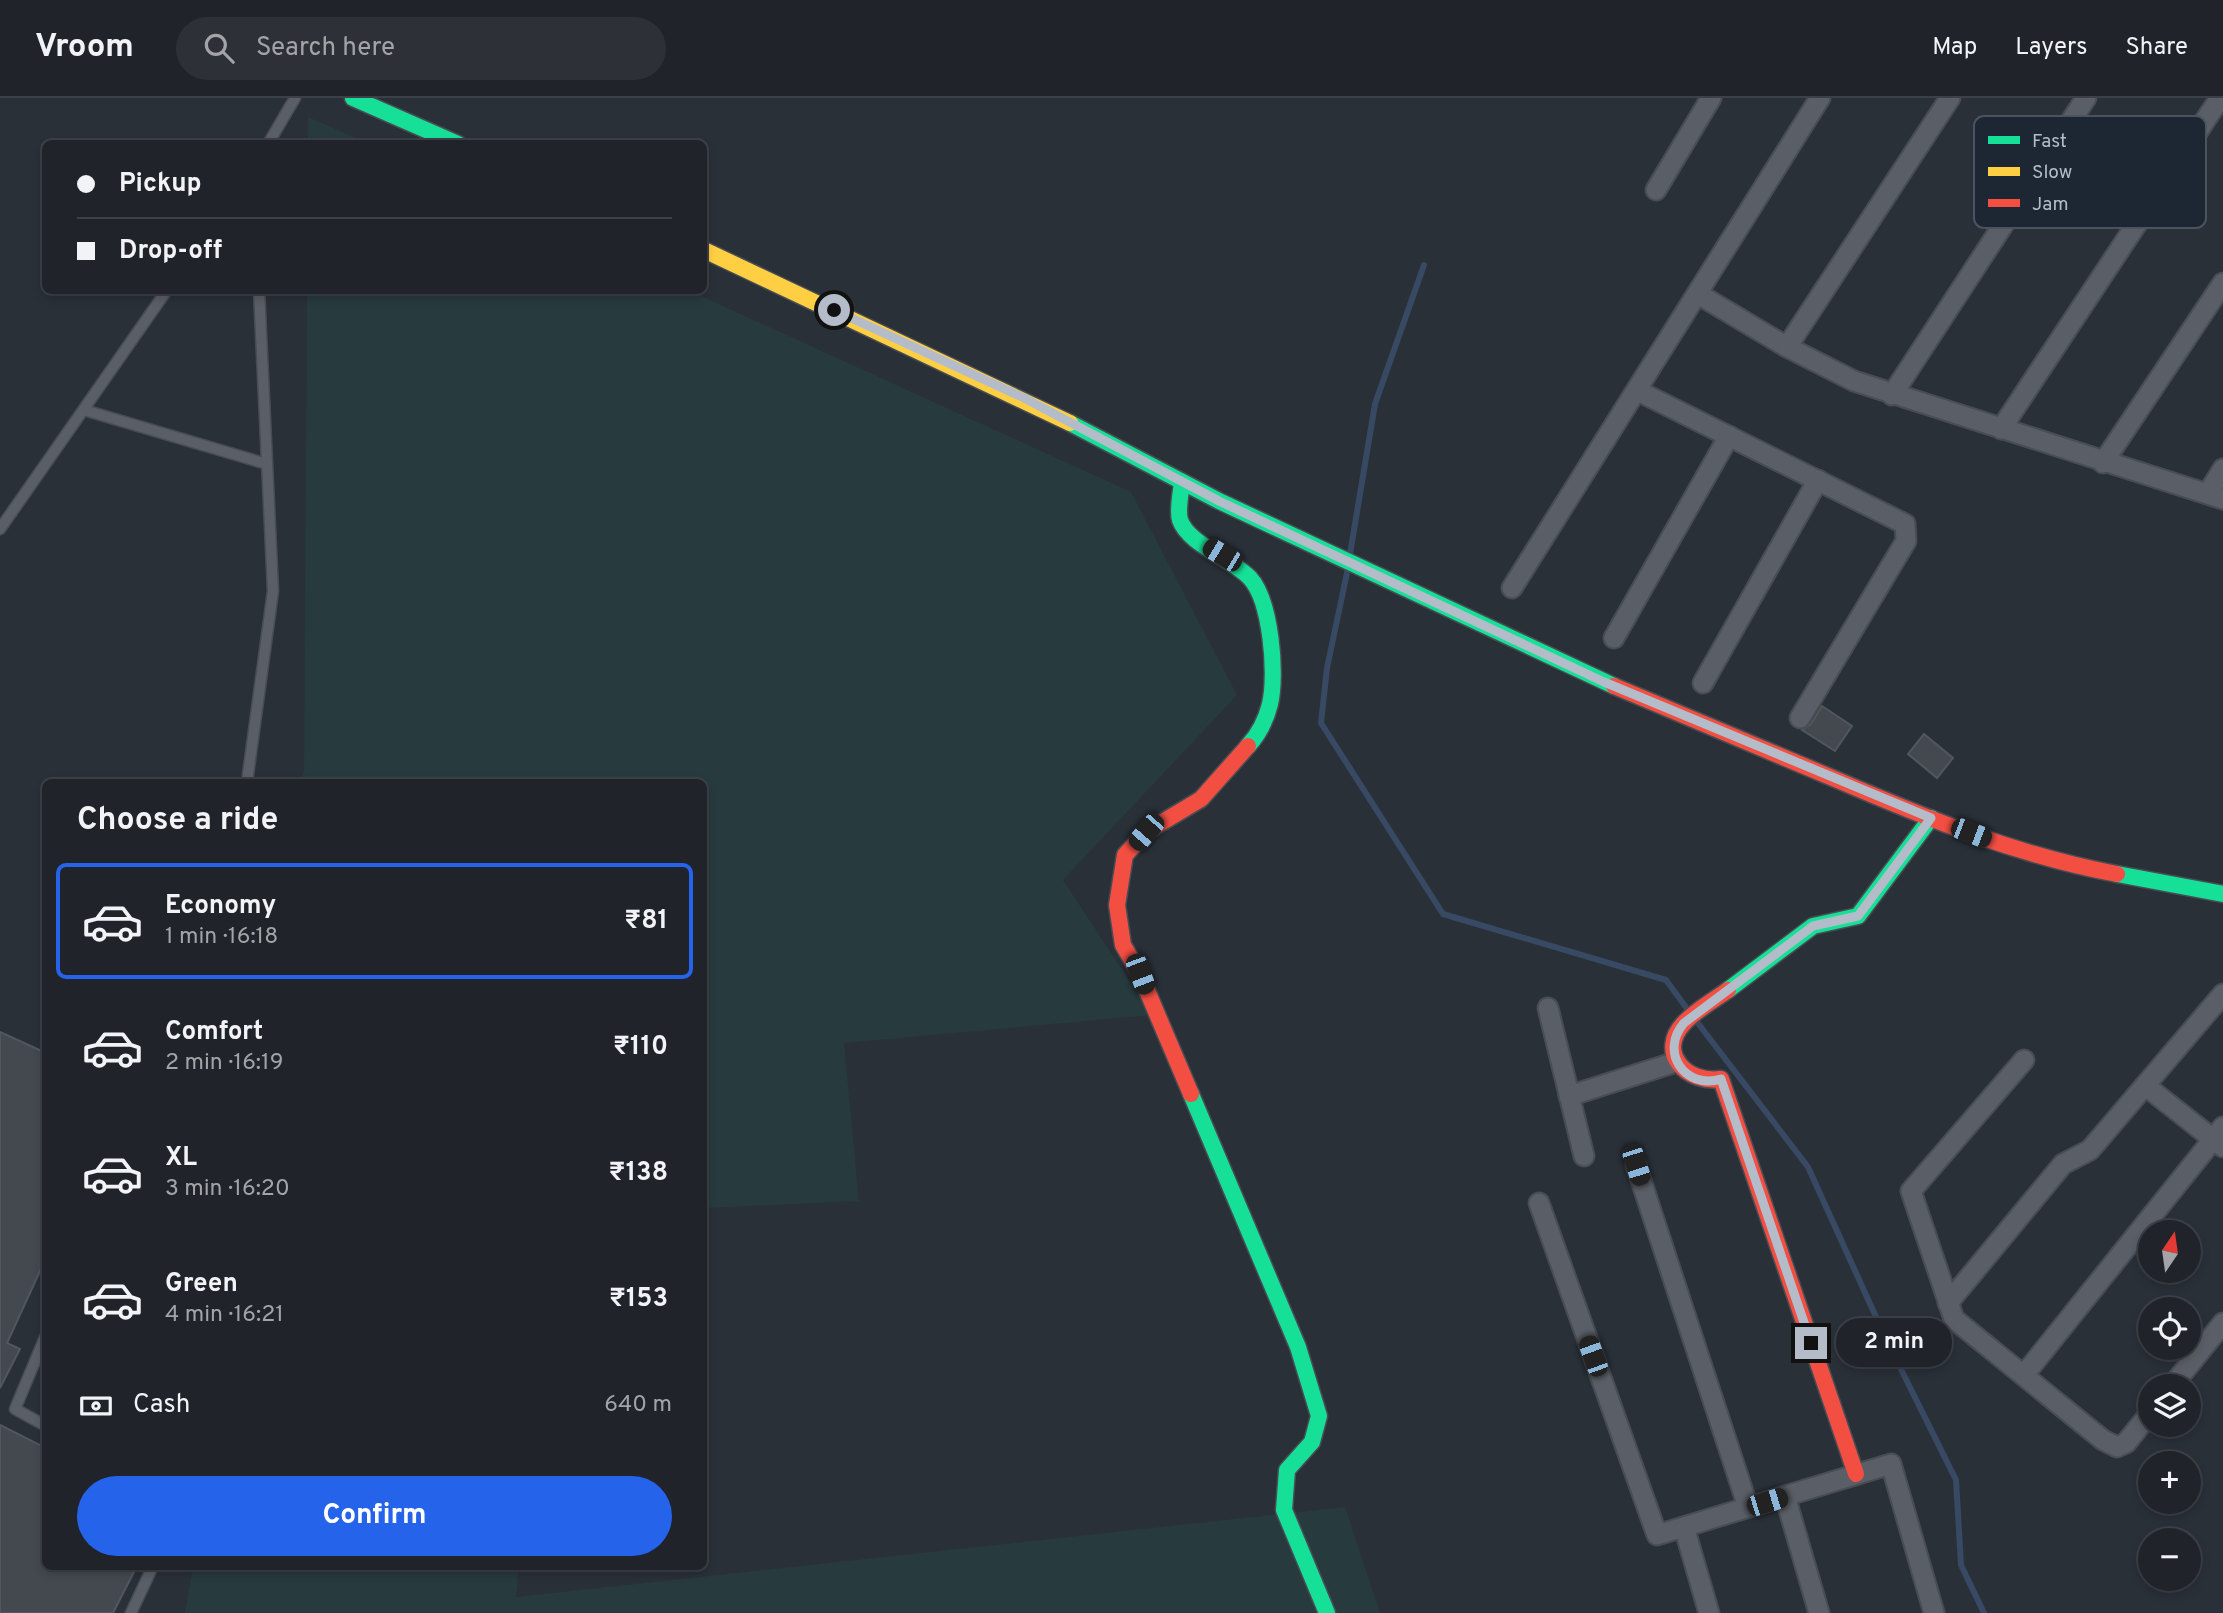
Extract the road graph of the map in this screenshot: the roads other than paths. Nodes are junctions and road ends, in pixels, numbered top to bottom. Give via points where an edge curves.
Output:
1 (295, 98) edge
2 (354, 98) edge
3 (1711, 98) edge
4 (1820, 98) edge
5 (1950, 98) edge
6 (2086, 98) edge
7 (2220, 98) edge
8 (2074, 116) edge
9 (2206, 119) edge
10 (270, 140) edge
11 (449, 140) edge
12 (1656, 190) dead end
13 (2001, 228) edge
14 (2134, 228) edge
15 (707, 251) edge
16 (2223, 283) edge
17 (164, 294) edge
18 (259, 294) edge
19 (1698, 294) junction
20 (1787, 347) junction
21 (1638, 391) junction
22 (1892, 395) junction
23 (84, 410) junction
24 (2001, 429) junction
25 (1729, 436) junction
26 (2103, 463) junction
27 (267, 464) junction
28 (2223, 469) edge
29 (1818, 480) junction
30 (1182, 482) junction
31 (2215, 496) edge
32 (0, 529) edge
33 (1512, 588) dead end
34 (1614, 638) dead end
35 (1703, 683) dead end
36 (1800, 718) dead end
37 (247, 779) edge
38 (1931, 818) junction
39 (2223, 894) edge
40 (2223, 994) edge
41 (1548, 1008) dead end
42 (2024, 1060) dead end
43 (1676, 1062) junction
44 (2147, 1087) junction
45 (1569, 1096) junction
46 (2220, 1138) edge
47 (1584, 1156) dead end
48 (1636, 1165) dead end
49 (1539, 1203) dead end
50 (1948, 1303) junction
51 (2223, 1324) edge
52 (42, 1345) edge
53 (2182, 1374) edge
54 (2024, 1375) junction
55 (42, 1424) edge
56 (2138, 1428) edge
57 (1856, 1474) junction
58 (1785, 1496) junction
59 (1748, 1507) junction
60 (1684, 1527) junction
61 (151, 1570) edge
62 (131, 1613) edge
63 (1327, 1613) edge
64 (1709, 1613) edge
65 (1819, 1613) edge
66 (1934, 1613) edge

1 - 10 lane
2 - 11 street
3 - 12 street
4 - 19 street
5 - 20 street
6 - 8 street
7 - 9 street
13 - 22 street
14 - 24 street
15 - 30 street via 1024,398
16 - 26 street
17 - 23 lane
18 - 27 lane
19 - 20 street
19 - 21 street
20 - 22 street
21 - 25 street
21 - 33 street
22 - 24 street
23 - 27 lane
23 - 32 lane
24 - 26 street
25 - 29 street
25 - 34 street
26 - 31 street
27 - 37 lane via 273,591
28 - 31 street
29 - 35 street
29 - 36 street via 1905,524 1907,533
30 - 38 street via 1604,682
30 - 63 street via 1180,519 1191,537 1251,579 1263,600 1272,659 1270,703 1258,735 1201,799 1146,832 1125,855 1117,905 1123,944 1140,974 1298,1347 1319,1416 1312,1442 1287,1470 1284,1510
38 - 39 street via 2072,866
38 - 43 street via 1858,916 1813,926 1684,1023 1675,1037
40 - 44 street
41 - 45 street
42 - 50 street via 1911,1191
43 - 45 street
43 - 57 street via 1695,1080 1721,1079
44 - 46 street
44 - 50 street via 2090,1150 2063,1164
45 - 47 street
46 - 54 street
48 - 59 street
49 - 60 street via 1657,1535
50 - 54 street via 1954,1319
51 - 53 street
52 - 55 lane via 15,1409
54 - 56 street via 2117,1447
57 - 58 street
57 - 66 street via 1891,1464
58 - 59 street
58 - 65 street
59 - 60 street
60 - 64 street
61 - 62 lane

